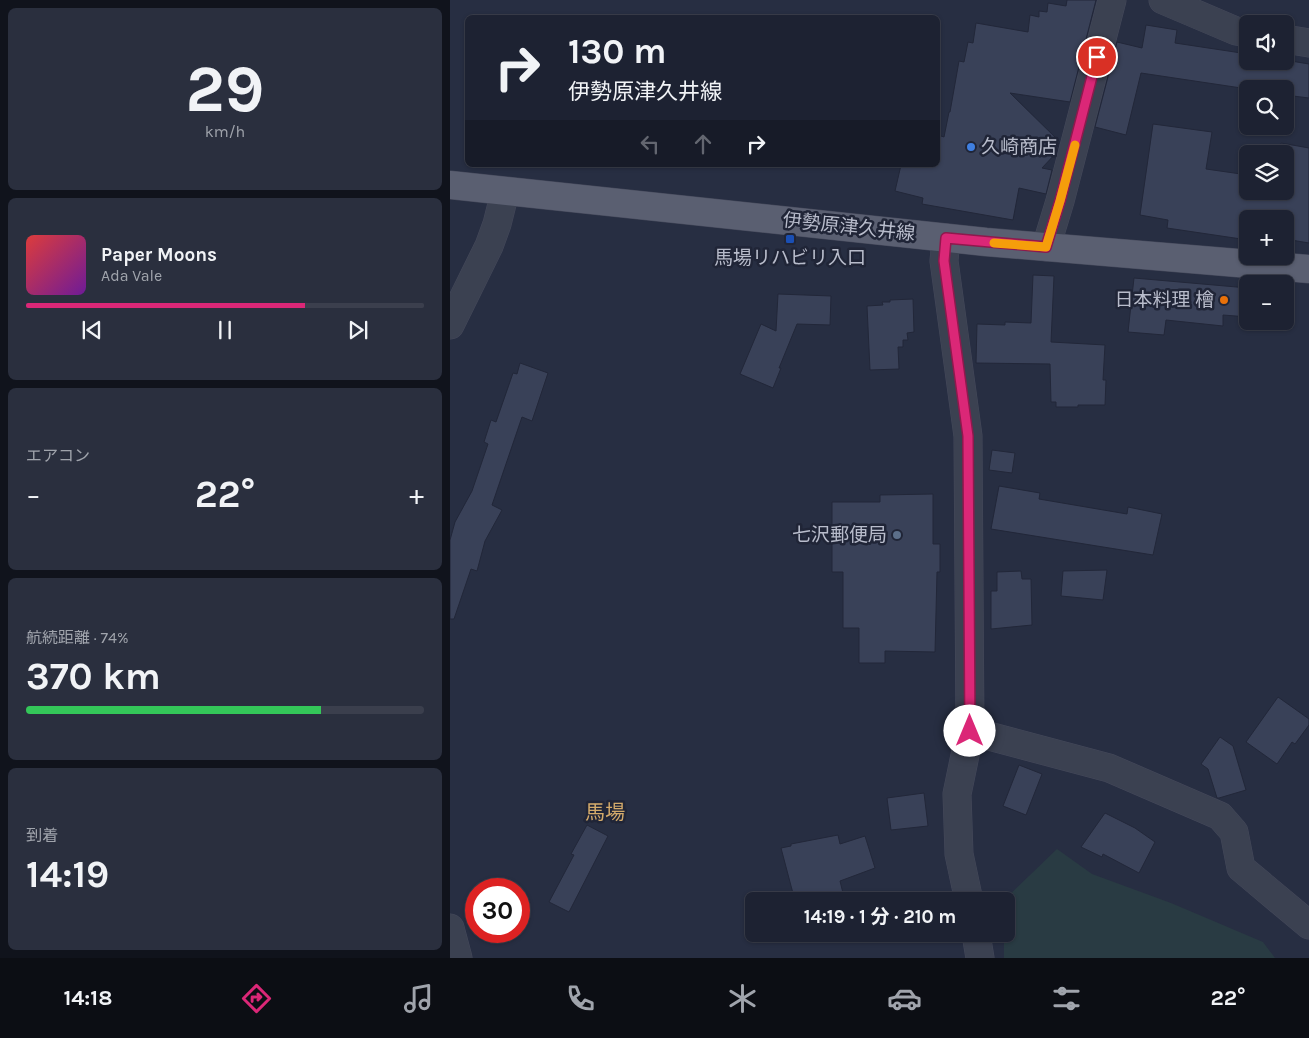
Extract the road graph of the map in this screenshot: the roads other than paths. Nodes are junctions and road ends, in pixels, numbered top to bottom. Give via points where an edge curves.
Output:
1 (1112, 0) edge
2 (1163, 0) edge
3 (1239, 32) edge
4 (1294, 40) edge
5 (1309, 43) edge
6 (450, 185) edge
7 (505, 192) junction
8 (946, 238) junction
9 (1046, 247) junction
10 (1309, 268) edge
11 (450, 326) edge
12 (970, 731) junction
13 (967, 892) edge
14 (1309, 925) edge
15 (450, 928) edge
16 (977, 942) edge
17 (458, 958) edge
18 (980, 958) edge

1 - 9 street
2 - 3 street
4 - 5 street
6 - 7 main road, 伊勢原津久井線
7 - 8 main road, 伊勢原津久井線
7 - 11 street via 488,246
8 - 9 main road, 伊勢原津久井線
8 - 12 street via 944,261 968,436
9 - 10 main road, 伊勢原津久井線
12 - 13 street via 956,794 960,854
12 - 14 street via 1110,768 1220,816 1234,832 1241,868
15 - 17 street
16 - 18 street

